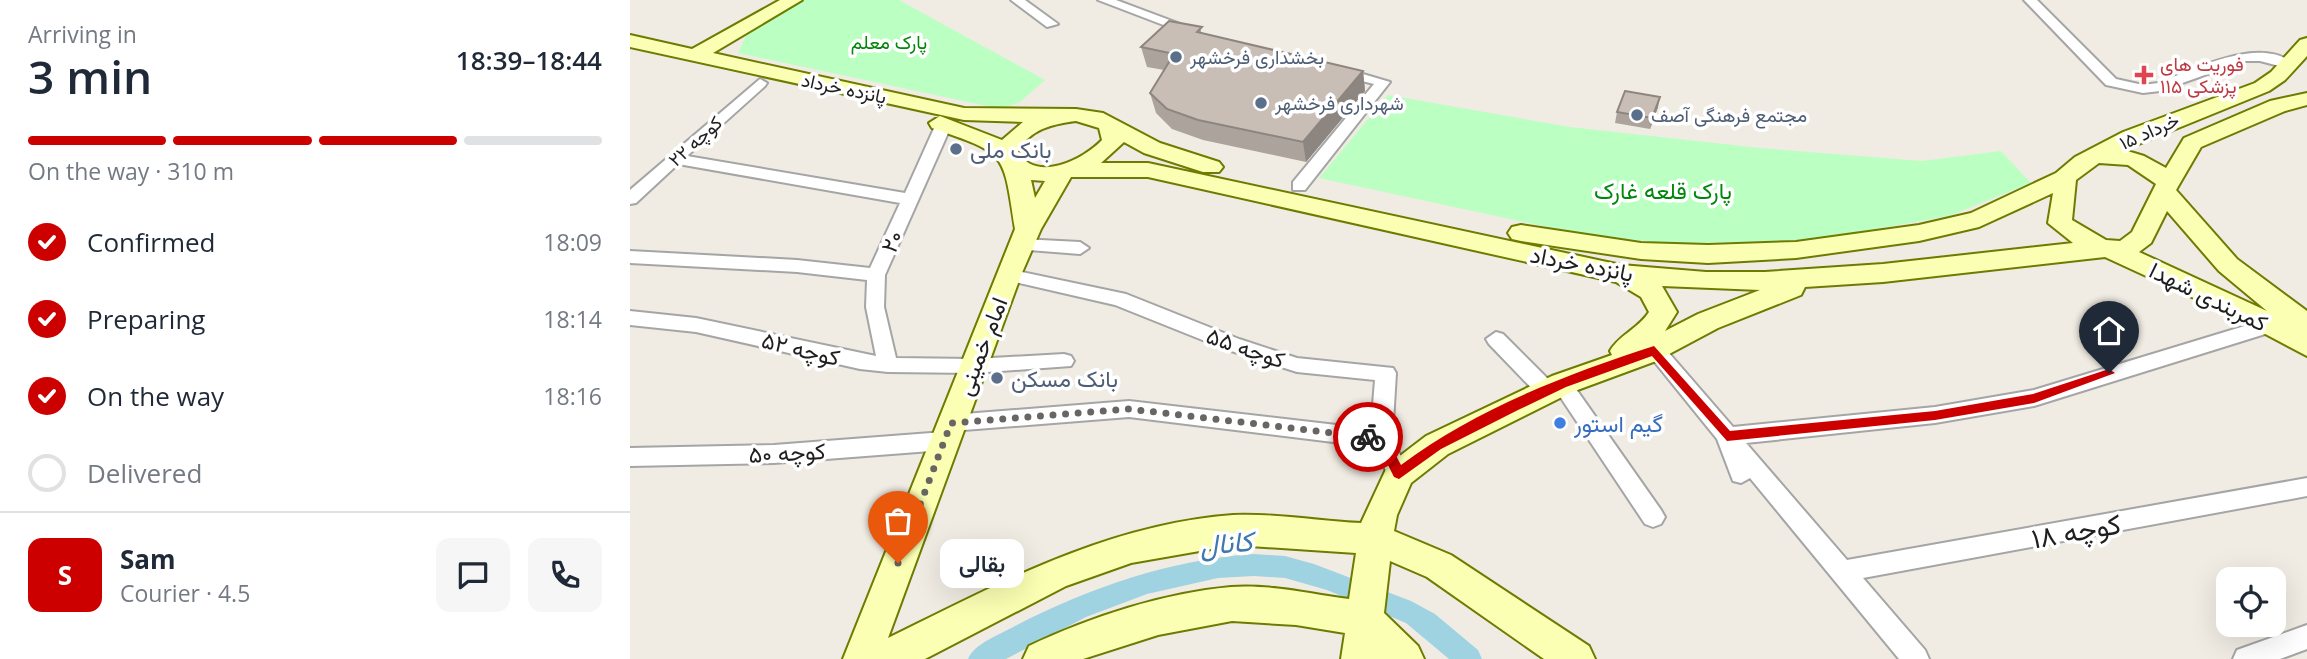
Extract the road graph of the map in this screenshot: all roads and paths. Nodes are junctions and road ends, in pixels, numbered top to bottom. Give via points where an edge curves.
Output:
1 (778, 0) edge
2 (793, 0) edge
3 (1017, 0) edge
4 (1104, 0) edge
5 (2030, 0) edge
6 (1052, 24) dead end
7 (732, 29) junction
8 (1208, 36) edge
9 (2307, 44) edge
10 (636, 47) edge
11 (689, 54) junction
12 (731, 63) junction
13 (1320, 66) edge
14 (2297, 66) edge
15 (760, 83) junction
16 (2307, 99) edge
17 (1061, 116) junction
18 (944, 124) junction
19 (1110, 126) junction
20 (2096, 156) junction
21 (674, 159) junction
22 (1012, 160) junction
23 (1066, 171) junction
24 (2064, 178) junction
25 (1299, 186) junction
26 (2166, 187) junction
27 (630, 199) edge
28 (909, 200) junction
29 (1024, 237) junction
30 (1080, 248) dead end
31 (2105, 248) junction
32 (630, 257) edge
33 (2230, 268) junction
34 (1621, 274) junction
35 (876, 275) junction
36 (1008, 275) junction
37 (1829, 276) junction
38 (2185, 284) junction
39 (630, 318) edge
40 (2307, 324) edge
41 (2271, 325) junction
42 (1496, 339) dead end
43 (2307, 346) edge
44 (1654, 350) junction
45 (1064, 361) dead end
46 (888, 365) junction
47 (974, 366) junction
48 (1593, 372) junction
49 (1555, 387) junction
50 (947, 432) junction
51 (1727, 436) junction
52 (1381, 439) junction
53 (630, 457) edge
54 (1399, 474) junction
55 (1741, 474) dead end
56 (2307, 487) edge
57 (1653, 517) dead end
58 (1373, 548) junction
59 (1844, 571) junction
60 (1364, 619) junction
61 (2307, 637) edge
62 (862, 659) edge
63 (887, 659) edge
64 (1042, 659) edge
65 (1360, 659) edge
66 (1405, 659) edge
67 (1576, 659) edge
68 (1916, 659) edge
69 (2246, 659) edge

1 - 7 main road
2 - 7 main road
3 - 6 street
4 - 8 street
5 - 14 street via 2121,87 2160,87 2242,57
7 - 10 main road
7 - 11 main road
7 - 12 main road
9 - 14 main road, ۱۵ خرداد
10 - 11 main road, پانزده خرداد
10 - 15 main road, پانزده خرداد
11 - 12 main road, پانزده خرداد
12 - 17 main road, پانزده خرداد via 964,114
13 - 25 street via 1383,82
14 - 20 main road, ۱۵ خرداد via 2262,87 2131,137
15 - 18 main road, پانزده خرداد
15 - 21 street, کوچه ۲۲
16 - 26 main road, ۱۵ خرداد via 2278,106 2192,143
17 - 19 main road, پانزده خرداد via 1091,116
17 - 22 main road via 1018,134
18 - 22 main road, پانزده خرداد via 981,137
18 - 28 street, ۲۰
19 - 23 main road via 1113,141 1107,150
19 - 25 main road, پانزده خرداد via 1152,148 1214,168
20 - 24 main road
20 - 26 main road via 2140,162 2162,174
21 - 27 street, کوچه ۲۲
21 - 28 street
22 - 23 main road, پانزده خرداد via 1045,173
22 - 29 main road
23 - 29 main road, امام خمینی
23 - 34 main road, پانزده خرداد via 1138,170 1172,175
24 - 25 main road, پانزده خرداد via 1979,219 1919,233 1796,250 1708,254 1641,251 1512,232
24 - 31 main road via 2067,197 2059,212 2060,223
26 - 31 main road via 2142,237 2126,250
26 - 33 main road, کمربندی شهدا via 2190,227
28 - 35 street, ۲۰
29 - 30 street
29 - 36 main road, امام خمینی
31 - 37 main road, پانزده خرداد
31 - 38 main road, کمربندی شهدا
32 - 35 street
33 - 38 main road via 2192,262 2185,269
33 - 40 main road, کمربندی شهدا
34 - 37 main road, پانزده خرداد via 1706,281
34 - 48 main road via 1651,291 1663,312 1650,333
35 - 46 street, ۲۰ via 875,307
36 - 47 main road, امام خمینی
36 - 52 street, کوچه ۵۵ via 1119,299 1297,365 1386,373
37 - 44 main road via 1759,299
38 - 41 main road, کمربندی شهدا
39 - 46 street, کوچه ۵۲ via 696,326
41 - 43 main road, کمربندی شهدا
41 - 51 street via 2034,398 1935,415
42 - 49 street
44 - 48 main road
44 - 51 street
45 - 47 street, کوچه ۵۲
46 - 47 street, کوچه ۵۲
47 - 50 main road, امام خمینی
48 - 49 main road
49 - 54 main road via 1437,445
49 - 57 street
50 - 52 street, کوچه ۵۰ via 1129,409
50 - 53 street, کوچه ۵۰ via 774,454
50 - 62 main road, امام خمینی
51 - 55 street
51 - 59 street
52 - 54 street
54 - 58 main road via 1381,514
56 - 59 street, کوچه ۱۸
58 - 60 main road
58 - 63 main road via 1234,530 1131,548 1055,574
58 - 67 main road via 1439,566
59 - 68 street
60 - 64 main road via 1232,604 1158,618
60 - 65 main road
60 - 66 main road
61 - 69 street

